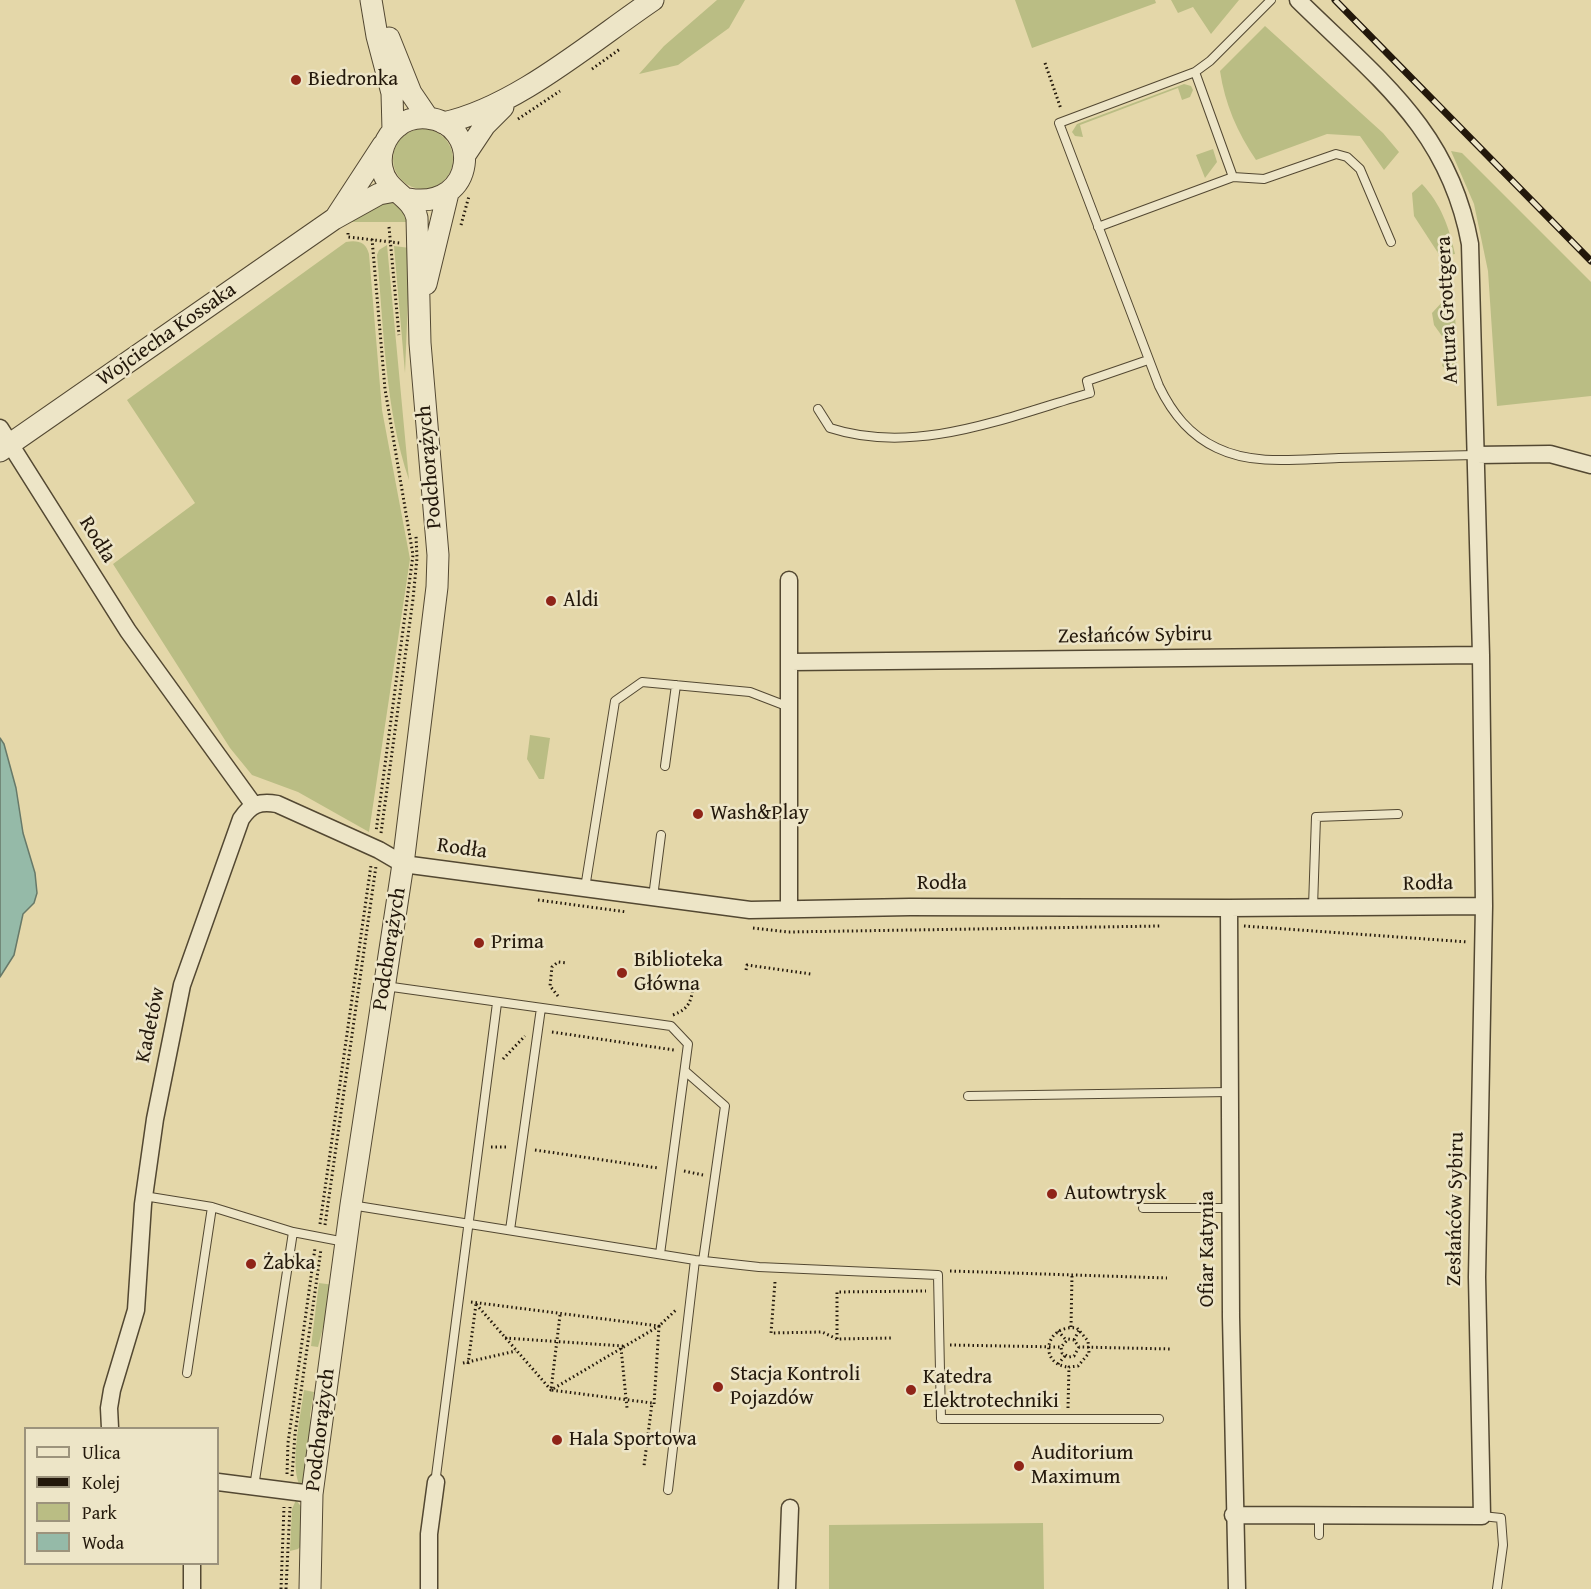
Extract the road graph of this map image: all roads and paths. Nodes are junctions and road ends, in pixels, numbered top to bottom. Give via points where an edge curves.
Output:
1 (653, 0) edge
2 (1271, 0) edge
3 (1298, 0) edge
4 (372, 1) edge
5 (621, 49) dead end
6 (1045, 63) dead end
7 (1195, 72) junction
8 (583, 75) dead end
9 (564, 88) dead end
10 (513, 96) junction
11 (435, 120) junction
12 (1064, 121) junction
13 (511, 124) dead end
14 (389, 136) junction
15 (465, 155) junction
16 (1233, 177) junction
17 (448, 193) junction
18 (402, 195) junction
19 (470, 195) dead end
20 (334, 219) junction
21 (1098, 227) junction
22 (459, 234) dead end
23 (348, 237) dead end
24 (372, 239) junction
25 (1392, 242) dead end
26 (402, 243) dead end
27 (420, 308) junction
28 (1148, 360) junction
29 (818, 409) dead end
30 (4, 441) edge
31 (1476, 455) junction
32 (1591, 465) edge
33 (417, 558) dead end
34 (789, 579) dead end
35 (1481, 655) junction
36 (790, 662) junction
37 (676, 685) junction
38 (790, 707) junction
39 (665, 766) dead end
40 (254, 804) junction
41 (1398, 814) dead end
42 (661, 835) dead end
43 (375, 838) dead end
44 (380, 839) dead end
45 (373, 854) dead end
46 (378, 856) dead end
47 (403, 864) junction
48 (585, 888) junction
49 (653, 897) junction
50 (1484, 906) junction
51 (1229, 908) junction
52 (1313, 908) junction
53 (789, 909) junction
54 (567, 963) dead end
55 (776, 969) junction
56 (746, 970) dead end
57 (785, 971) junction
58 (811, 974) dead end
59 (784, 976) dead end
60 (774, 977) dead end
61 (682, 980) dead end
62 (385, 986) junction
63 (564, 999) dead end
64 (497, 1003) junction
65 (541, 1008) junction
66 (662, 1014) dead end
67 (532, 1029) dead end
68 (552, 1032) dead end
69 (677, 1050) dead end
70 (500, 1063) dead end
71 (685, 1071) junction
72 (1229, 1092) junction
73 (968, 1096) dead end
74 (491, 1147) dead end
75 (508, 1147) dead end
76 (535, 1150) dead end
77 (658, 1168) dead end
78 (144, 1196) junction
79 (351, 1205) junction
80 (212, 1207) junction
81 (1143, 1208) dead end
82 (1231, 1208) junction
83 (469, 1224) junction
84 (510, 1230) junction
85 (318, 1231) dead end
86 (293, 1232) junction
87 (324, 1232) dead end
88 (346, 1242) junction
89 (315, 1248) dead end
90 (321, 1249) dead end
91 (660, 1254) junction
92 (699, 1260) junction
93 (933, 1275) junction
94 (1072, 1275) junction
95 (1167, 1278) dead end
96 (766, 1280) dead end
97 (933, 1292) dead end
98 (692, 1293) junction
99 (476, 1304) junction
100 (560, 1315) junction
101 (659, 1326) junction
102 (1071, 1328) junction
103 (1079, 1330) junction
104 (1058, 1331) junction
105 (505, 1338) junction
106 (892, 1338) dead end
107 (837, 1339) junction
108 (1066, 1340) junction
109 (1074, 1340) junction
110 (940, 1345) junction
111 (622, 1347) junction
112 (1048, 1347) junction
113 (1061, 1347) junction
114 (1079, 1347) junction
115 (1090, 1347) junction
116 (1172, 1348) dead end
117 (516, 1351) junction
118 (1065, 1356) junction
119 (1074, 1356) junction
120 (1058, 1364) junction
121 (1080, 1365) junction
122 (1069, 1367) junction
123 (187, 1373) dead end
124 (551, 1390) junction
125 (654, 1404) dead end
126 (627, 1408) dead end
127 (1068, 1413) dead end
128 (1159, 1419) dead end
129 (110, 1427) edge
130 (644, 1466) dead end
131 (436, 1479) joint
132 (219, 1482) edge
133 (286, 1483) dead end
134 (291, 1484) dead end
135 (254, 1487) junction
136 (668, 1491) dead end
137 (312, 1494) junction
138 (285, 1498) dead end
139 (291, 1500) dead end
140 (790, 1508) dead end
141 (1233, 1515) junction
142 (1319, 1515) junction
143 (1482, 1516) junction
144 (1319, 1534) dead end
145 (192, 1565) edge
146 (192, 1589) edge
147 (281, 1589) edge
148 (286, 1589) edge
149 (310, 1589) edge
150 (429, 1589) edge
151 (787, 1589) edge
152 (1237, 1589) edge
153 (1497, 1589) edge

1 - 10 street
2 - 7 lane via 1210,62
3 - 31 street, Artura Grottgera via 1413,115 1452,178 1466,222 1471,256
4 - 11 street via 414,98
4 - 14 street via 392,93
5 - 8 path
6 - 12 path
7 - 12 lane
7 - 16 lane
9 - 13 path
10 - 11 street via 470,117
10 - 15 street via 485,125
11 - 14 street via 409,120
11 - 15 street via 455,133
12 - 21 lane via 1059,123
14 - 18 street via 381,155 382,168 387,181
14 - 20 street, Wojciecha Kossaka
15 - 17 street via 461,176
16 - 21 lane
16 - 25 lane via 1264,179 1329,155 1347,157 1360,169
17 - 18 street via 429,201
17 - 27 street, Podchorążych
18 - 20 street, Wojciecha Kossaka via 379,194
18 - 27 street, Podchorążych via 414,205 417,218
19 - 22 path
20 - 30 street, Wojciecha Kossaka
21 - 28 lane
23 - 24 path
24 - 26 path
24 - 43 path via 385,389 413,555
27 - 47 street, Podchorążych via 438,555
28 - 29 lane via 1086,381 1090,393 944,434 854,436 830,428
28 - 31 lane via 1166,402 1177,417 1205,441 1235,455 1273,459
30 - 40 street, Rodła via 128,631
31 - 32 street via 1550,454
31 - 35 street, Zesłańców Sybiru
33 - 44 path
34 - 36 street
35 - 36 street, Zesłańców Sybiru
35 - 50 street, Zesłańców Sybiru
36 - 38 street
37 - 38 lane via 750,692
37 - 39 lane
37 - 48 lane via 642,682 615,701
38 - 53 street
40 - 47 street via 277,804 379,849
40 - 78 street, Kadetów via 240,819 182,985
41 - 52 lane via 1316,817
42 - 49 lane
45 - 85 path
46 - 87 path
47 - 48 street, Rodła
47 - 62 street, Podchorążych
48 - 49 street, Rodła
49 - 53 street, Rodła via 750,910
50 - 52 street, Rodła
50 - 143 street, Zesłańców Sybiru via 1477,1277
51 - 52 street, Rodła
51 - 53 street, Rodła
51 - 72 street, Ofiar Katynia
54 - 63 path via 558,962 550,977 550,986
55 - 56 path via 747,965
55 - 57 path
55 - 60 path
57 - 58 path
57 - 59 path
61 - 66 path via 693,984 691,1002 673,1015
62 - 64 lane
62 - 79 street, Podchorążych
64 - 65 lane
64 - 83 lane
65 - 71 lane via 671,1026 688,1044
65 - 84 lane
67 - 70 path
68 - 69 path
71 - 91 lane
71 - 92 lane via 725,1106
72 - 73 lane
72 - 82 street, Ofiar Katynia
74 - 75 path
76 - 77 path
78 - 80 lane
78 - 129 street, Kadetów via 136,1310 112,1390
79 - 83 lane
79 - 88 street, Podchorążych
80 - 86 lane
80 - 123 lane
81 - 82 lane
82 - 141 street, Ofiar Katynia
83 - 84 lane
83 - 131 lane
84 - 91 lane
86 - 88 lane
86 - 135 lane
88 - 137 street, Podchorążych
89 - 133 path
90 - 134 path
91 - 92 lane
92 - 93 lane via 759,1267
92 - 98 lane
93 - 94 path via 933,1271
93 - 110 lane via 938,1275
94 - 95 path
94 - 102 path
96 - 107 path via 777,1282 771,1333 822,1332
97 - 107 path via 837,1292
98 - 101 path
98 - 136 lane
99 - 100 path
99 - 105 path
99 - 117 path via 468,1364
100 - 101 path
100 - 124 path
101 - 111 path
101 - 125 path
102 - 103 path
102 - 104 path
103 - 109 path
103 - 115 path
104 - 108 path
104 - 112 path
105 - 111 path
105 - 117 path
106 - 107 path
108 - 109 path
108 - 113 path
109 - 114 path
110 - 112 path
110 - 128 lane via 941,1419
111 - 124 path
111 - 126 path
112 - 113 path
112 - 120 path
113 - 118 path
114 - 115 path
114 - 119 path
115 - 116 path
115 - 121 path
117 - 124 path
118 - 119 path
118 - 120 path
119 - 121 path
120 - 122 path
121 - 122 path
122 - 127 path
124 - 130 path via 652,1403
131 - 150 street via 429,1534
132 - 135 street
135 - 137 street
137 - 149 street, Podchorążych
138 - 147 path
139 - 148 path
140 - 151 street
141 - 142 street
141 - 152 street, Ofiar Katynia
142 - 143 street
142 - 144 lane
143 - 153 lane via 1501,1518 1503,1545
145 - 146 street

